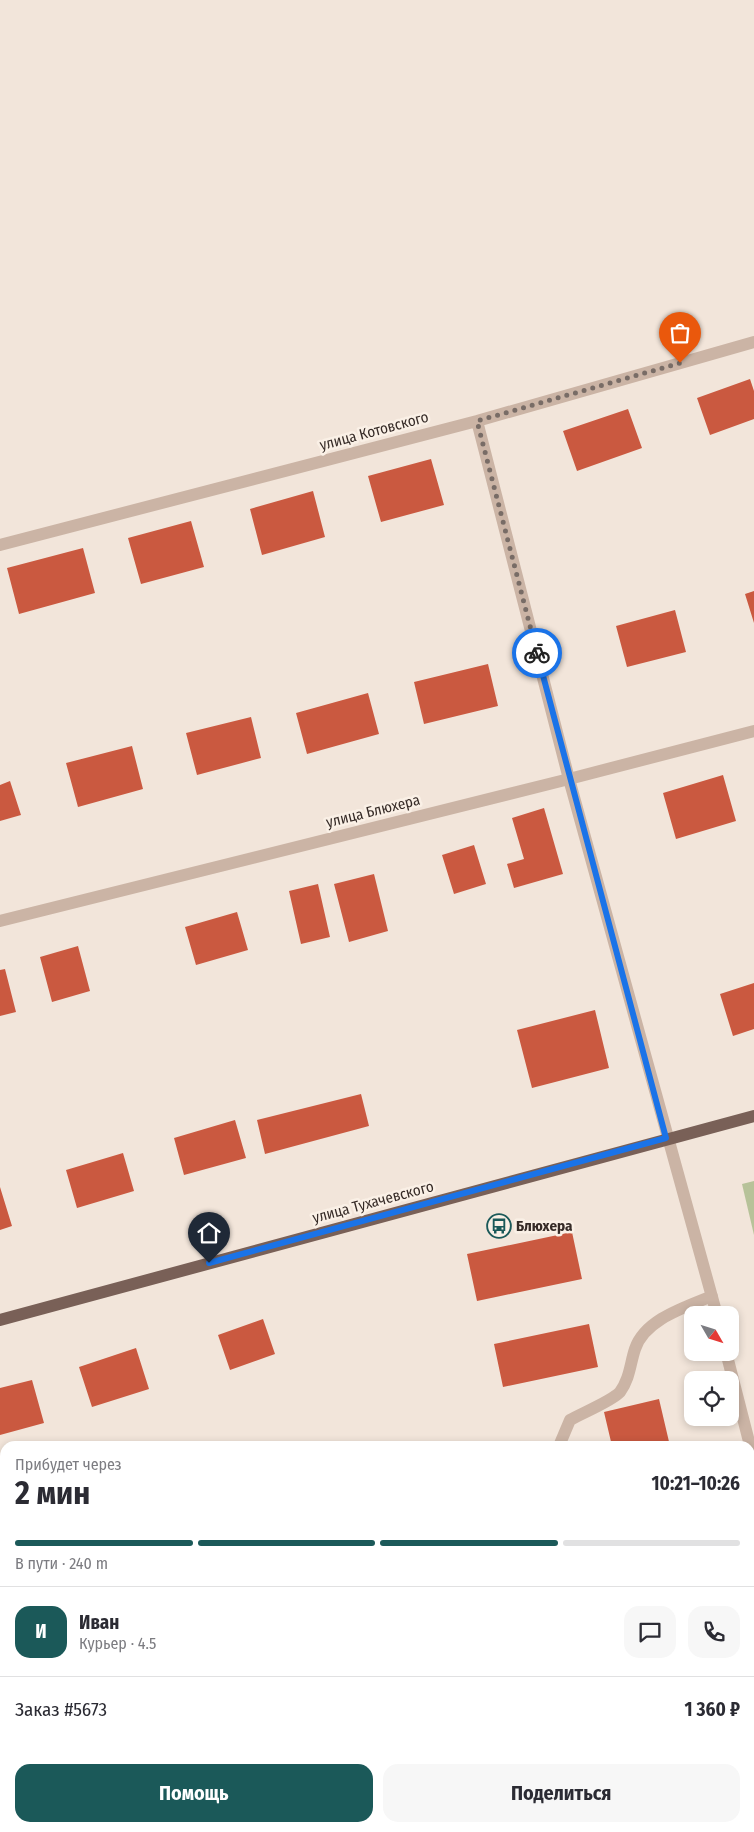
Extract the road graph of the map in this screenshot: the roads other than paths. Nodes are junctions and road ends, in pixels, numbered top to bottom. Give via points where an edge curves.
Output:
1 (754, 342) edge
2 (477, 421) junction
3 (0, 545) edge
4 (754, 731) edge
5 (569, 779) junction
6 (0, 921) edge
7 (754, 1116) edge
8 (666, 1138) junction
9 (712, 1296) junction
10 (715, 1306) edge
11 (0, 1320) edge
12 (728, 1361) edge
13 (561, 1441) edge
14 (749, 1441) edge

1 - 2 street, улица Котовского
2 - 3 street, улица Котовского
2 - 5 street
4 - 5 street, улица Блюхера
5 - 6 street, улица Блюхера
5 - 8 street
7 - 8 main road, улица Тухачевского
8 - 9 street
8 - 11 main road, улица Тухачевского
9 - 10 street
9 - 13 street via 675,1312 645,1331 636,1348 630,1375 619,1393 570,1420
12 - 14 street

